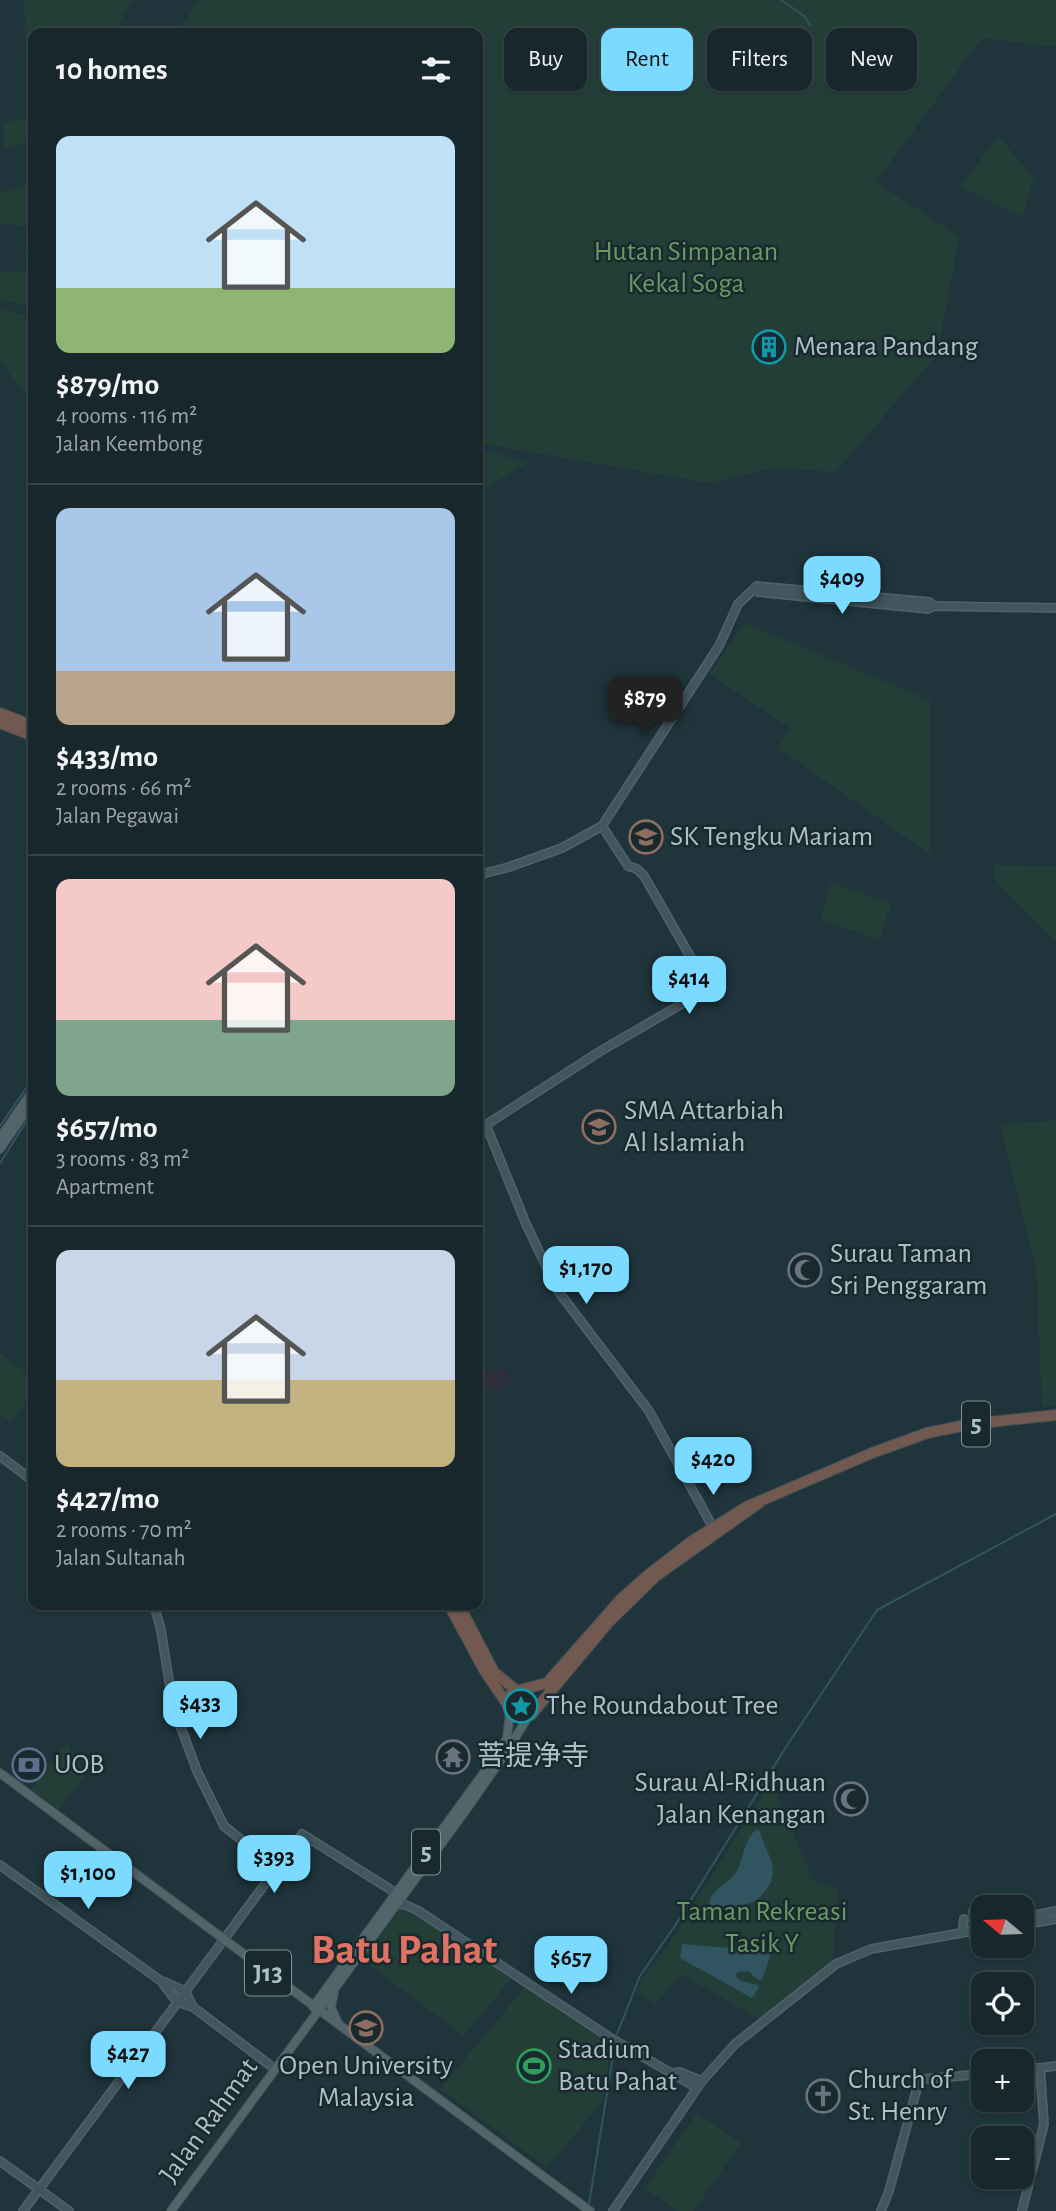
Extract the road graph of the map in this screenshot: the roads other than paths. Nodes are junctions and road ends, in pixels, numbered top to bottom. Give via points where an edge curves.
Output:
1 (1056, 608) edge
2 (0, 713) edge
3 (0, 723) edge
4 (28, 724) edge
5 (28, 734) edge
6 (603, 826) junction
7 (483, 874) edge
8 (28, 1097) edge
9 (28, 1108) edge
10 (486, 1125) junction
11 (483, 1127) edge
12 (0, 1138) edge
13 (0, 1149) edge
14 (1056, 1415) edge
15 (0, 1456) edge
16 (28, 1477) edge
17 (714, 1530) junction
18 (155, 1610) edge
19 (452, 1610) edge
20 (461, 1610) edge
21 (521, 1690) junction
22 (508, 1708) junction
23 (536, 1708) junction
24 (527, 1717) junction
25 (0, 1773) edge
26 (0, 1865) edge
27 (276, 1868) junction
28 (401, 1892) junction
29 (396, 1905) junction
30 (417, 1910) junction
31 (1056, 1911) edge
32 (1034, 1916) edge
33 (964, 1919) dead end
34 (1056, 1919) edge
35 (1034, 1923) edge
36 (971, 1931) edge
37 (967, 1932) junction
38 (224, 1939) junction
39 (340, 1980) junction
40 (161, 1981) junction
41 (185, 1991) junction
42 (177, 2002) junction
43 (193, 2007) junction
44 (316, 2008) junction
45 (341, 2027) junction
46 (1056, 2066) edge
47 (1040, 2067) junction
48 (1034, 2068) edge
49 (275, 2069) junction
50 (971, 2075) edge
51 (699, 2084) junction
52 (0, 2161) edge
53 (38, 2190) junction
54 (23, 2211) edge
55 (69, 2211) edge
56 (171, 2211) edge
57 (590, 2211) edge
58 (613, 2211) edge
59 (881, 2211) edge
60 (1022, 2211) edge

1 - 6 street via 934,606 757,586 738,604 719,646
2 - 4 highway
3 - 5 highway
6 - 7 street via 562,848
6 - 10 street via 628,866 637,869 650,885 702,977 700,986 685,1002
8 - 12 main road
9 - 13 main road
10 - 11 street
10 - 17 street via 558,1291 649,1412
14 - 17 highway, 5 via 927,1433 746,1507
15 - 16 street
17 - 21 highway, 5 via 666,1560 620,1600 552,1680
17 - 23 highway, 5 via 625,1605
18 - 27 street via 173,1706 197,1771 224,1826
19 - 22 highway
20 - 21 highway via 494,1672
21 - 22 highway, 5 via 509,1696
21 - 23 highway via 533,1695
22 - 24 highway via 520,1718
22 - 28 main road, Jalan Rahmat / 5 via 505,1743
23 - 24 highway, 5
24 - 28 main road, Jalan Rahmat / 5 via 509,1748
25 - 38 main road, J13
26 - 40 street
27 - 28 street via 302,1834
27 - 38 street
28 - 29 main road, Jalan Rahmat / 5
28 - 30 street
28 - 44 main road, Jalan Rahmat / 5
29 - 30 street
29 - 39 main road, Jalan Rahmat / 5
30 - 51 street via 583,2021
31 - 32 street
33 - 37 street
34 - 35 street
36 - 37 street
37 - 51 street via 870,1949 836,1964 735,2044
38 - 41 street
38 - 44 main road, J13
39 - 44 main road, Jalan Rahmat / 5
39 - 45 main road via 331,2007
40 - 41 street
40 - 42 street
41 - 42 street
41 - 43 street
42 - 43 street
42 - 53 street
43 - 49 street
44 - 45 main road
44 - 49 main road, Jalan Rahmat
45 - 57 main road
46 - 47 street
47 - 48 street
47 - 60 street via 1044,2124
49 - 56 main road, Jalan Rahmat
50 - 59 street via 923,2079 918,2084
51 - 58 street
52 - 53 street
53 - 54 street
53 - 55 street

